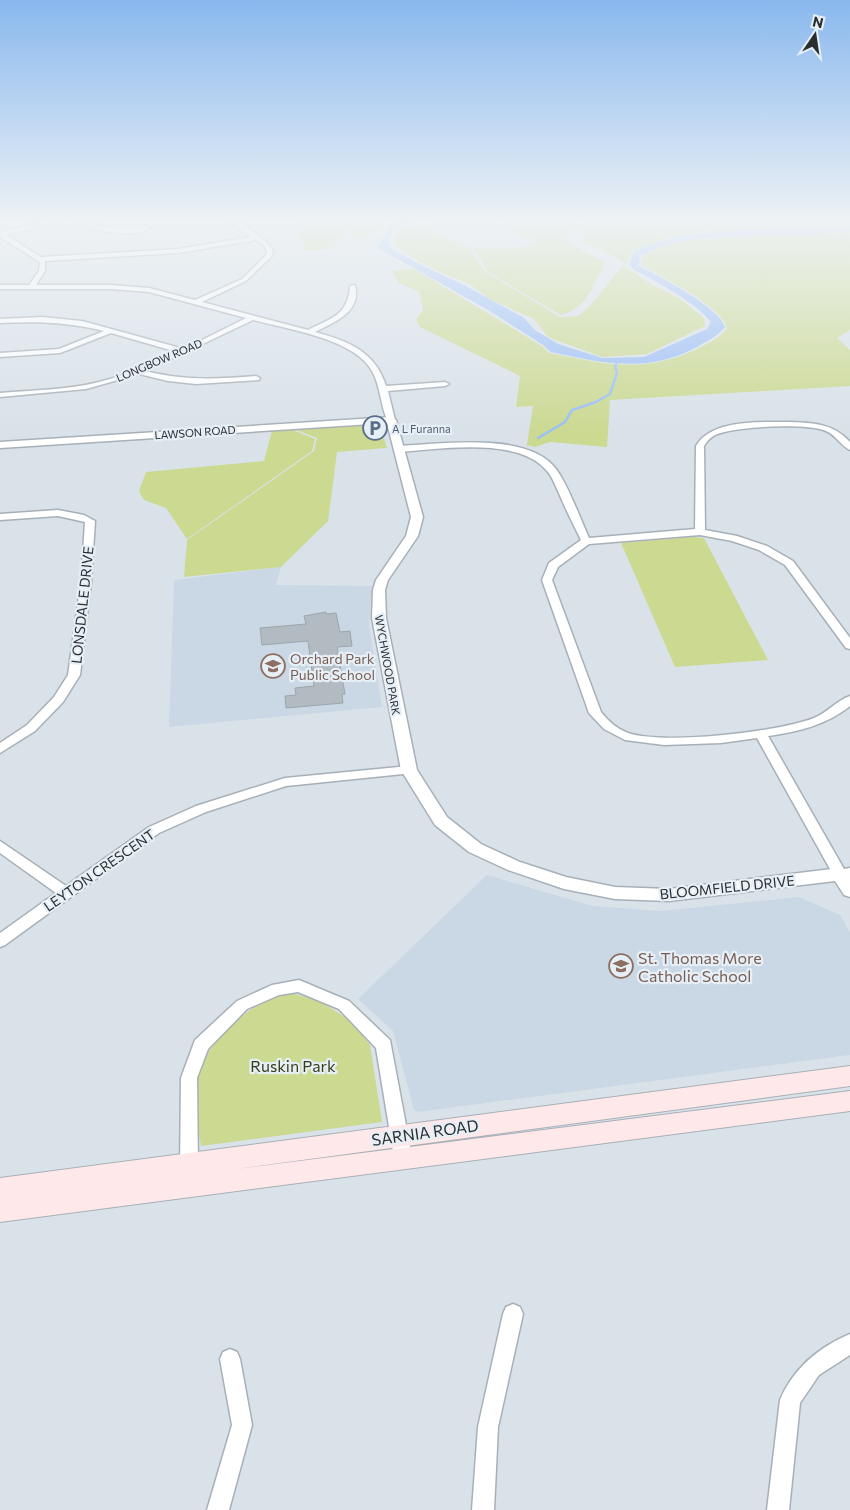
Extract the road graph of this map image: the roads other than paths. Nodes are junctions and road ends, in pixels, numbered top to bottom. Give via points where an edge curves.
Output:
1 (159, 292) edge
2 (217, 292) edge
3 (353, 292) edge
4 (197, 302) junction
5 (254, 317) junction
6 (0, 320) edge
7 (111, 331) junction
8 (310, 332) junction
9 (182, 352) junction
10 (0, 355) edge
11 (137, 372) junction
12 (256, 378) dead end
13 (445, 384) dead end
14 (382, 388) junction
15 (0, 395) edge
16 (391, 420) junction
17 (0, 445) edge
18 (850, 447) edge
19 (399, 449) junction
20 (0, 517) edge
21 (700, 532) junction
22 (586, 541) junction
23 (850, 646) edge
24 (850, 700) edge
25 (760, 733) junction
26 (0, 749) edge
27 (409, 770) junction
28 (0, 846) edge
29 (845, 874) edge
30 (850, 892) edge
31 (66, 893) junction
32 (0, 941) edge
33 (850, 1076) edge
34 (850, 1101) edge
35 (401, 1146) junction
36 (189, 1175) junction
37 (0, 1189) edge
38 (0, 1210) edge
39 (513, 1314) dead end
40 (850, 1344) edge
41 (230, 1359) dead end
42 (218, 1510) edge
43 (483, 1510) edge
44 (778, 1510) edge

1 - 4 street, WYCHWOOD PARK
2 - 4 street
3 - 8 street via 353,301 347,312
4 - 5 street, WYCHWOOD PARK
5 - 8 street, WYCHWOOD PARK
5 - 9 street, LONGBOW ROAD
6 - 7 street via 61,320
7 - 9 street
7 - 10 street via 60,351
8 - 14 street, WYCHWOOD PARK via 344,342 364,353 377,370
9 - 11 street, LONGBOW ROAD
11 - 12 street via 189,382
11 - 15 street, LONGBOW ROAD via 76,388
13 - 14 street
14 - 16 street, WYCHWOOD PARK
16 - 17 street, LAWSON ROAD
16 - 19 street, WYCHWOOD PARK
18 - 21 street via 829,429 807,425 734,427 710,434 700,446
19 - 22 street via 494,447 517,449 534,456 552,470
19 - 27 street, WYCHWOOD PARK via 417,517 412,536 382,580 378,603
20 - 26 street, LONSDALE DRIVE via 64,513 80,515 90,521 74,675 59,699 31,728
21 - 22 street
21 - 23 street via 757,546 789,563
22 - 25 street via 554,565 547,580 596,713 607,727 626,737 649,741 676,742
24 - 25 street via 818,722
25 - 29 street
27 - 29 street, BLOOMFIELD DRIVE via 441,821 475,848 564,883 614,893 669,895
27 - 31 street, LEYTON CRESCENT via 285,782 201,809 154,830
28 - 31 street
29 - 30 street
31 - 32 street, LEYTON CRESCENT
33 - 35 main road, SARNIA ROAD
34 - 35 main road, SARNIA ROAD
35 - 36 main road, SARNIA ROAD
35 - 36 street via 384,1045 344,1005 299,986 277,989 242,1005 201,1045 189,1078
36 - 37 main road, SARNIA ROAD
36 - 38 main road, SARNIA ROAD
39 - 43 street via 488,1427
40 - 44 street via 812,1368 790,1400
41 - 42 street via 242,1425

